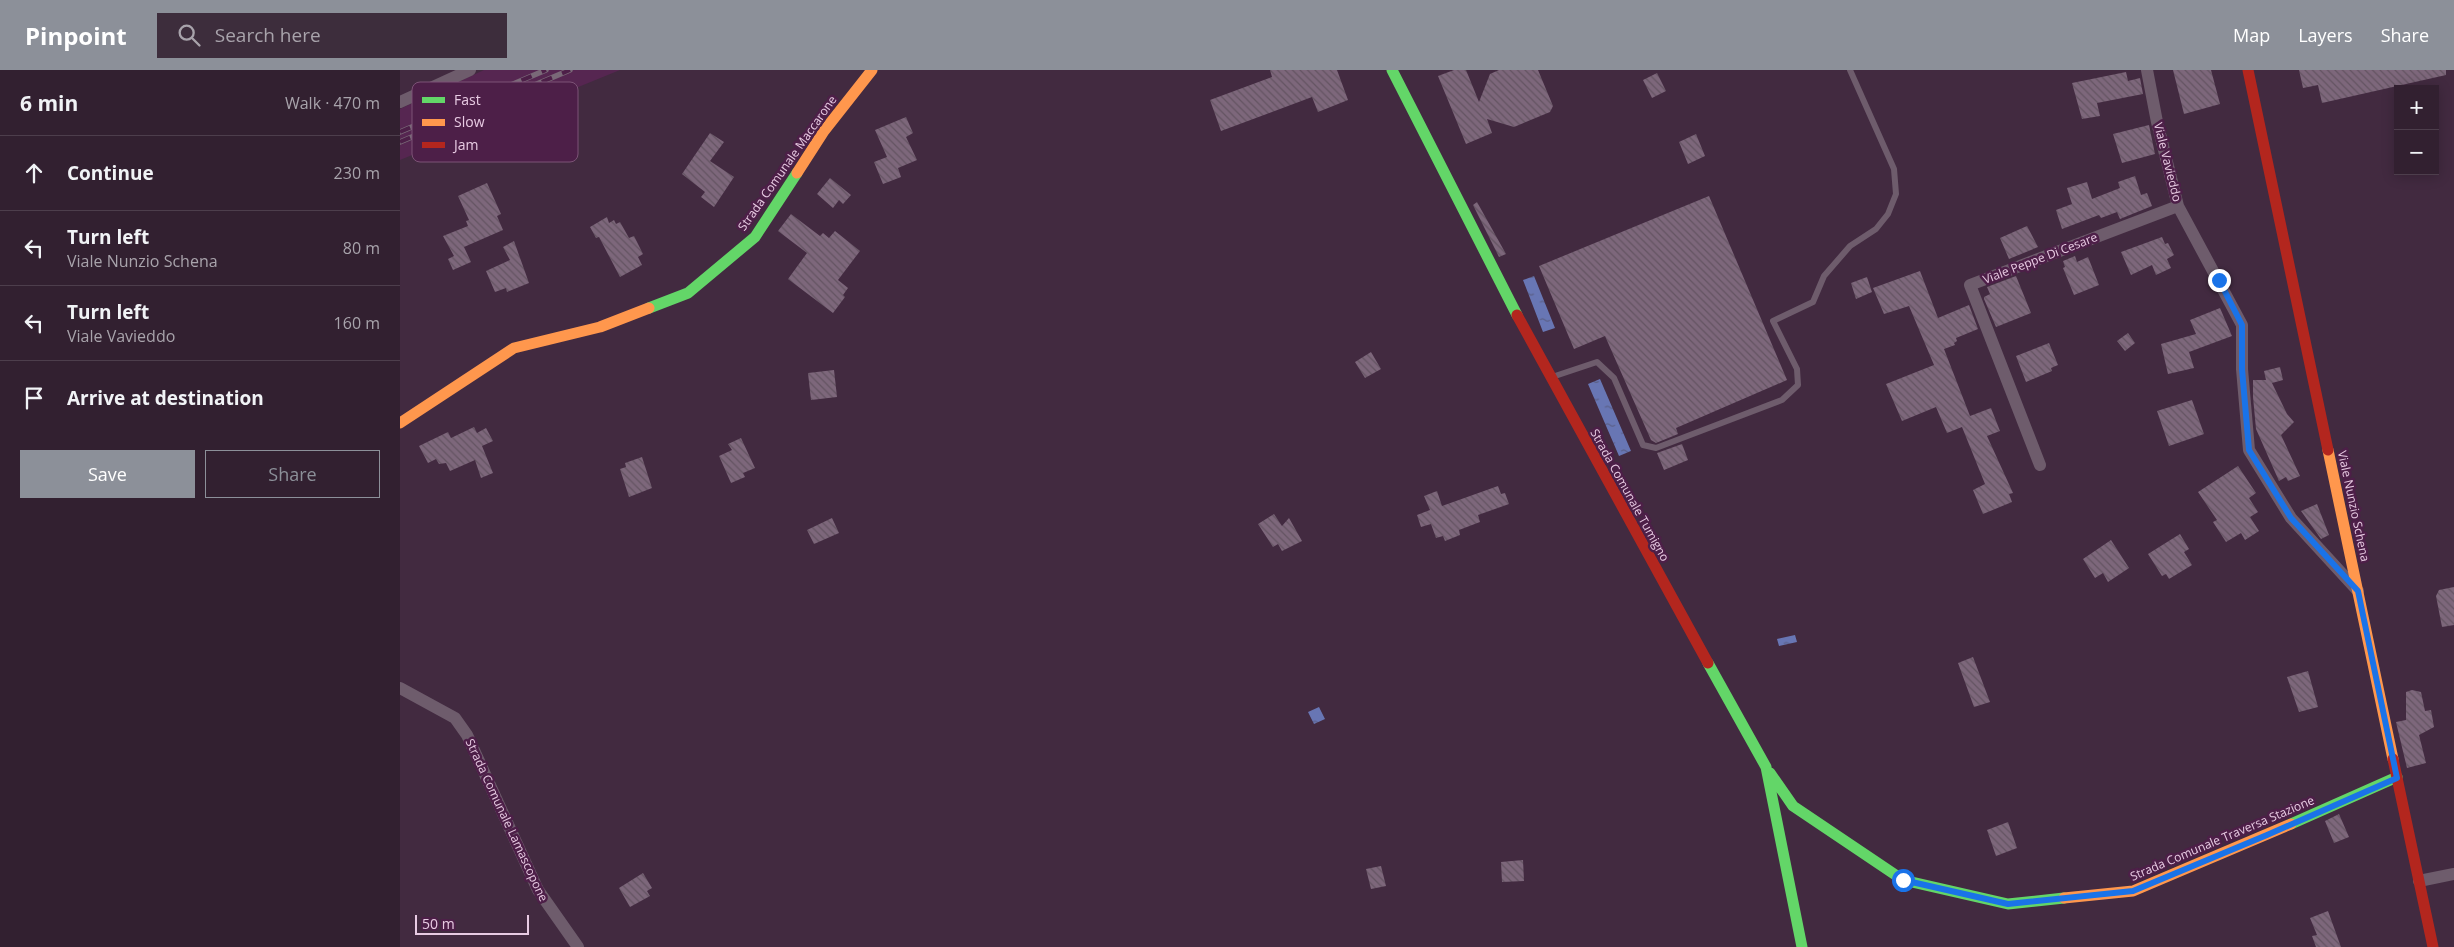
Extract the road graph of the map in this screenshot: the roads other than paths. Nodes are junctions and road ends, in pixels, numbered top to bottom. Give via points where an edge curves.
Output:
1 (470, 70) edge
2 (872, 70) edge
3 (1392, 70) edge
4 (1850, 70) edge
5 (2147, 70) edge
6 (2248, 70) edge
7 (444, 82) edge
8 (412, 97) edge
9 (400, 102) edge
10 (2178, 206) junction
11 (1549, 378) junction
12 (400, 423) edge
13 (2040, 465) dead end
14 (2358, 591) junction
15 (400, 688) edge
16 (1766, 767) junction
17 (2397, 778) junction
18 (2454, 874) edge
19 (2419, 880) junction
20 (578, 947) edge
21 (1802, 947) edge
22 (2433, 947) edge

1 - 7 street
2 - 12 street, Strada Comunale Maccarone via 824,131 755,237 688,293 600,327 514,348
3 - 11 street, Strada Comunale Tumigno
4 - 11 lane via 1894,169 1896,194 1888,214 1876,229 1850,246 1824,276 1813,302 1773,321 1797,369 1798,386 1782,400 1656,448 1643,446 1614,378 1597,362
5 - 10 street, Viale Vavieddo
6 - 14 street, Viale Nunzio Schena
8 - 9 street
10 - 13 street, Viale Peppe Di Cesare via 1970,285
10 - 14 street, Viale Vavieddo via 2242,325 2249,450 2291,518
11 - 16 street, Strada Comunale Tumigno
14 - 17 street, Viale Nunzio Schena
15 - 20 street, Strada Comunale Lamascopone via 455,718 467,735 538,890
16 - 17 street, Strada Comunale Traversa Stazione via 1793,806 1903,880 2008,904 2133,891
16 - 21 street, Strada Comunale Tumigno
17 - 19 street, Viale Nunzio Schena
18 - 19 street
19 - 22 street, Viale Nunzio Schena

